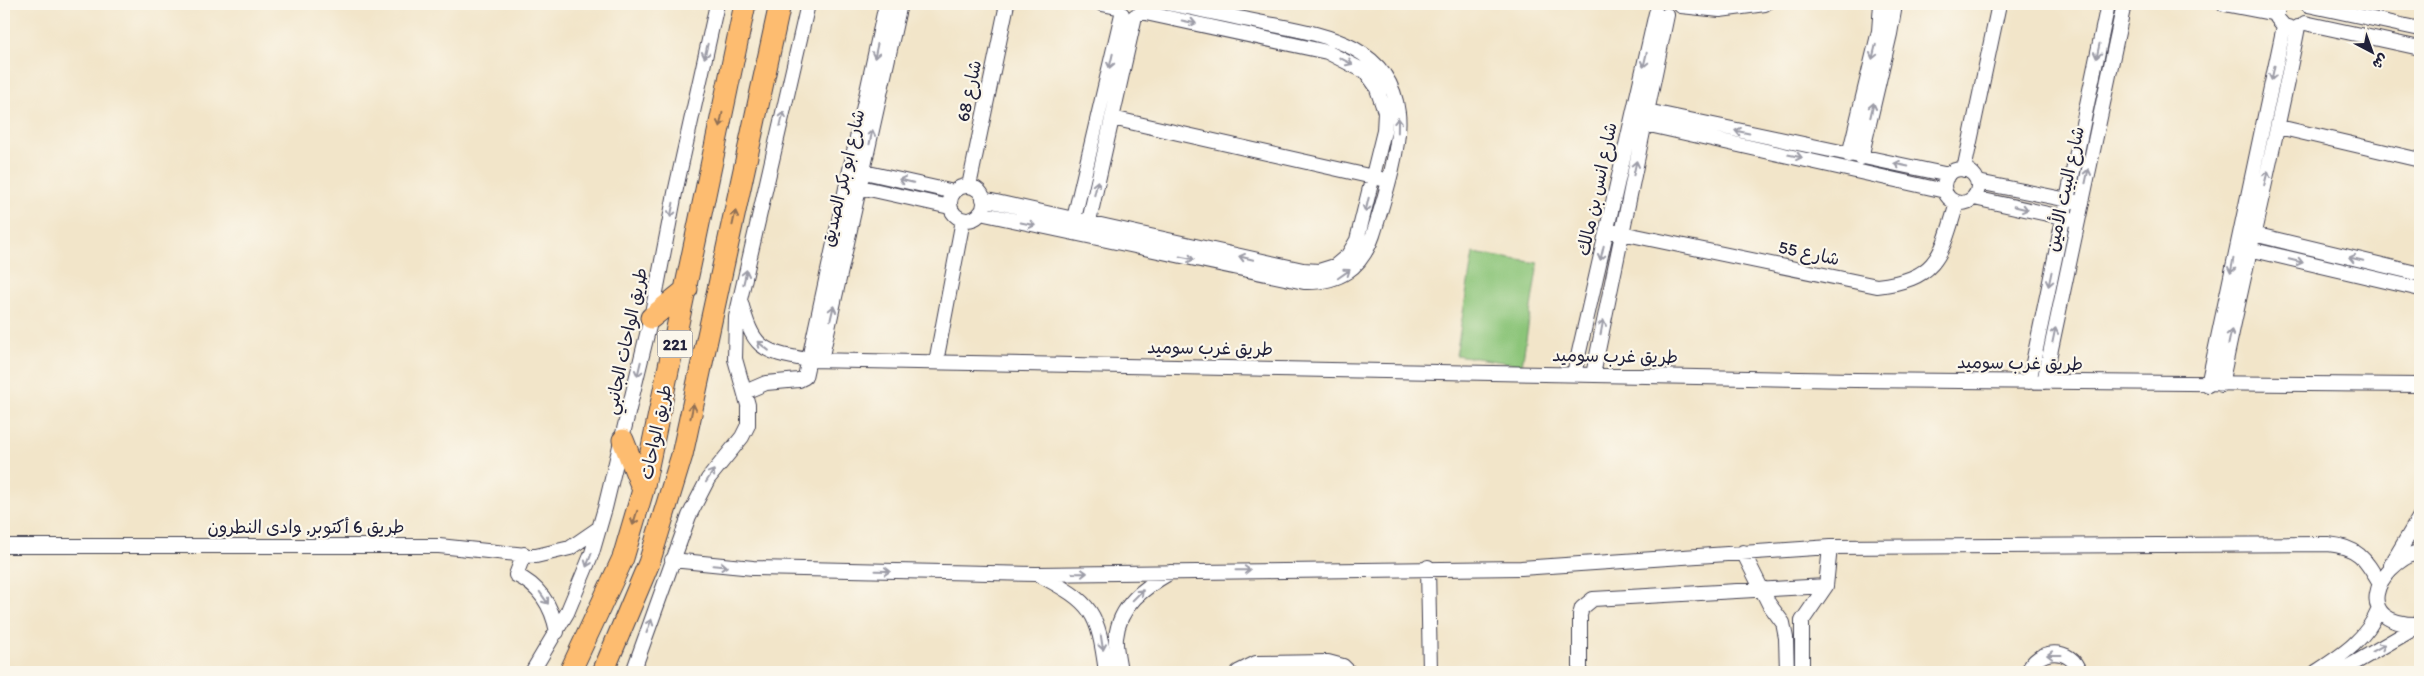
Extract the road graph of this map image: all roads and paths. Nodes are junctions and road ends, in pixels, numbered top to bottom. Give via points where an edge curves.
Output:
1 (717, 4) edge
2 (745, 4) edge
3 (780, 4) edge
4 (794, 4) edge
5 (808, 4) edge
6 (886, 4) edge
7 (900, 4) edge
8 (1007, 4) edge
9 (1102, 4) edge
10 (1171, 4) edge
11 (1765, 4) edge
12 (1881, 4) edge
13 (1894, 4) edge
14 (1998, 4) edge
15 (2108, 4) edge
16 (2124, 4) edge
17 (2224, 4) edge
18 (2308, 4) edge
19 (1682, 5) edge
20 (1130, 9) edge
21 (1657, 11) edge
22 (2288, 19) edge
23 (2420, 29) edge
24 (2420, 48) edge
25 (767, 68) junction
26 (1643, 116) junction
27 (1112, 118) junction
28 (2279, 127) junction
29 (1853, 159) junction
30 (2420, 160) edge
31 (857, 170) junction
32 (1964, 170) junction
33 (1949, 174) junction
34 (1374, 177) junction
35 (1387, 180) junction
36 (1978, 182) junction
37 (854, 186) junction
38 (969, 186) junction
39 (1945, 191) junction
40 (954, 192) junction
41 (1974, 198) junction
42 (983, 199) junction
43 (2066, 200) junction
44 (1957, 203) junction
45 (2081, 204) junction
46 (950, 207) junction
47 (980, 213) junction
48 (2062, 218) junction
49 (962, 220) junction
50 (2078, 220) junction
51 (1073, 226) junction
52 (1087, 229) junction
53 (1614, 232) junction
54 (1367, 233) junction
55 (2247, 241) junction
56 (2388, 267) junction
57 (2420, 274) edge
58 (2384, 282) junction
59 (687, 288) junction
60 (2420, 289) edge
61 (740, 299) junction
62 (651, 318) junction
63 (815, 360) junction
64 (936, 362) junction
65 (1574, 374) junction
66 (1593, 375) junction
67 (2029, 382) junction
68 (2044, 382) junction
69 (2214, 385) junction
70 (2420, 385) edge
71 (745, 392) junction
72 (623, 440) junction
73 (643, 490) junction
74 (2420, 516) edge
75 (599, 528) junction
76 (4, 546) edge
77 (1830, 547) junction
78 (2420, 551) edge
79 (1743, 552) junction
80 (524, 554) junction
81 (672, 560) junction
82 (1428, 567) junction
83 (1173, 571) junction
84 (2386, 572) junction
85 (1036, 574) junction
86 (2380, 584) junction
87 (1826, 586) junction
88 (1762, 589) junction
89 (2379, 609) junction
90 (1802, 621) junction
91 (1783, 623) junction
92 (2420, 624) edge
93 (557, 632) junction
94 (532, 672) edge
95 (570, 672) edge
96 (603, 672) edge
97 (632, 672) edge
98 (1106, 672) edge
99 (1120, 672) edge
100 (1238, 672) edge
101 (1349, 672) edge
102 (1430, 672) edge
103 (1580, 672) edge
104 (1787, 672) edge
105 (1802, 672) edge
106 (2028, 672) edge
107 (2079, 672) edge
108 (2316, 672) edge
109 (2339, 672) edge

1 -> 62 street, طريق الواحات الجانبي
2 -> 59 highway, طريق الواحات / 221
3 - 25 highway, طريق الواحات / 221
4 - 25 highway via 785,38
61 -> 5 street
6 -> 31 street, شارع ابو بكر الصديق
31 -> 7 street, شارع ابو بكر الصديق
8 - 38 street, شارع 68
9 - 20 street
35 -> 10 street via 1398,133 1398,112 1389,83 1370,60 1347,44 1320,35
11 - 19 street via 1720,10
12 -> 29 street via 1879,31
29 -> 13 street via 1890,34
14 - 32 street
15 -> 43 street, شارع البيت الأمين
45 -> 16 street, شارع البيت الأمين
17 - 22 street
18 - 22 street via 2309,14
18 - 23 street
19 - 21 street via 1676,12
20 - 27 street
20 -> 34 street via 1316,49 1366,72 1380,94 1385,112
20 -> 51 street
21 - 26 street, شارع انس بن مالك
22 - 24 street
22 - 28 street
22 -> 55 street
96 -> 25 highway, طريق الواحات / 221 via 648,564 682,455
26 - 29 street
26 - 53 street, شارع انس بن مالك
27 - 34 street
52 -> 27 street
28 - 30 street
55 -> 28 street
33 -> 29 street
29 - 39 street
31 - 37 street, شارع ابو بكر الصديق
40 -> 31 street
32 - 33 street
32 - 36 street via 1973,174
33 - 39 street
34 - 35 street
34 -> 54 street
35 - 54 street
36 - 41 street
36 - 43 street
37 - 46 street
37 - 63 street, شارع ابو بكر الصديق
38 - 40 street
38 - 42 street via 977,189
39 - 44 street
40 - 46 street
41 - 44 street
41 -> 48 street
42 - 47 street
42 - 51 street
43 - 45 street
43 - 48 street, شارع البيت الأمين
44 - 53 street, شارع 55 via 1942,252 1926,271 1903,283 1876,286
45 - 50 street, شارع البيت الأمين
46 - 49 street
47 - 49 street via 972,219
47 -> 51 street
48 - 50 street
48 -> 67 street, شارع البيت الأمين
49 - 64 street
68 -> 50 street, شارع البيت الأمين
51 - 52 street
52 - 54 street via 1277,271 1328,269 1348,255
53 -> 65 street, شارع انس بن مالك
66 -> 53 street, شارع انس بن مالك
56 -> 55 street
55 -> 58 street
55 - 69 street
56 - 57 street
56 - 58 street
58 - 60 street
59 - 62 highway
59 - 73 highway, طريق الواحات / 221
63 -> 61 street, طريق غرب سوميد via 780,355 761,346 749,329
61 - 71 street via 734,345
62 -> 72 street, طريق الواحات الجانبي
63 - 64 street, طريق غرب سوميد
63 - 71 street via 803,379 766,383
64 - 65 street, طريق غرب سوميد
65 - 66 street, طريق غرب سوميد
66 - 67 street, طريق غرب سوميد
67 - 68 street, طريق غرب سوميد
68 - 69 street, طريق غرب سوميد
69 - 70 street, طريق غرب سوميد
81 -> 71 street via 702,489 745,431 749,412
72 - 73 highway
72 - 75 street, طريق الواحات الجانبي
73 -> 95 highway, طريق الواحات / 221 via 623,558
74 - 84 street
75 - 80 street, طريق 6 أكتوبر, وادى النطرون via 581,543 559,552 536,556
75 -> 93 street, طريق الواحات الجانبي via 581,581
76 - 80 street, طريق 6 أكتوبر, وادى النطرون via 439,546
77 - 79 street
77 - 86 street via 2328,544 2353,549 2368,564
77 - 87 street
78 - 84 street via 2409,554
79 - 82 street via 1548,566
79 - 88 street
80 -> 93 street via 516,575 542,594 552,612
81 -> 85 street via 753,568
97 -> 81 street
83 -> 82 street
82 - 102 street
85 -> 83 street
99 -> 83 street via 1116,639 1119,623 1138,594
84 - 86 street
85 -> 98 street via 1073,593 1092,613 1101,638
86 - 89 street
87 - 88 street
87 - 90 street
88 - 91 street
88 - 103 street via 1593,599 1580,614
89 - 92 street via 2387,619 2403,624
89 - 108 street via 2364,636
90 - 91 street
90 - 105 street
91 - 104 street
109 -> 92 street
93 - 94 street, طريق الواحات الجانبي
100 - 101 street via 1256,663 1328,662 1343,666
107 -> 106 street via 2067,656 2050,653 2035,660

